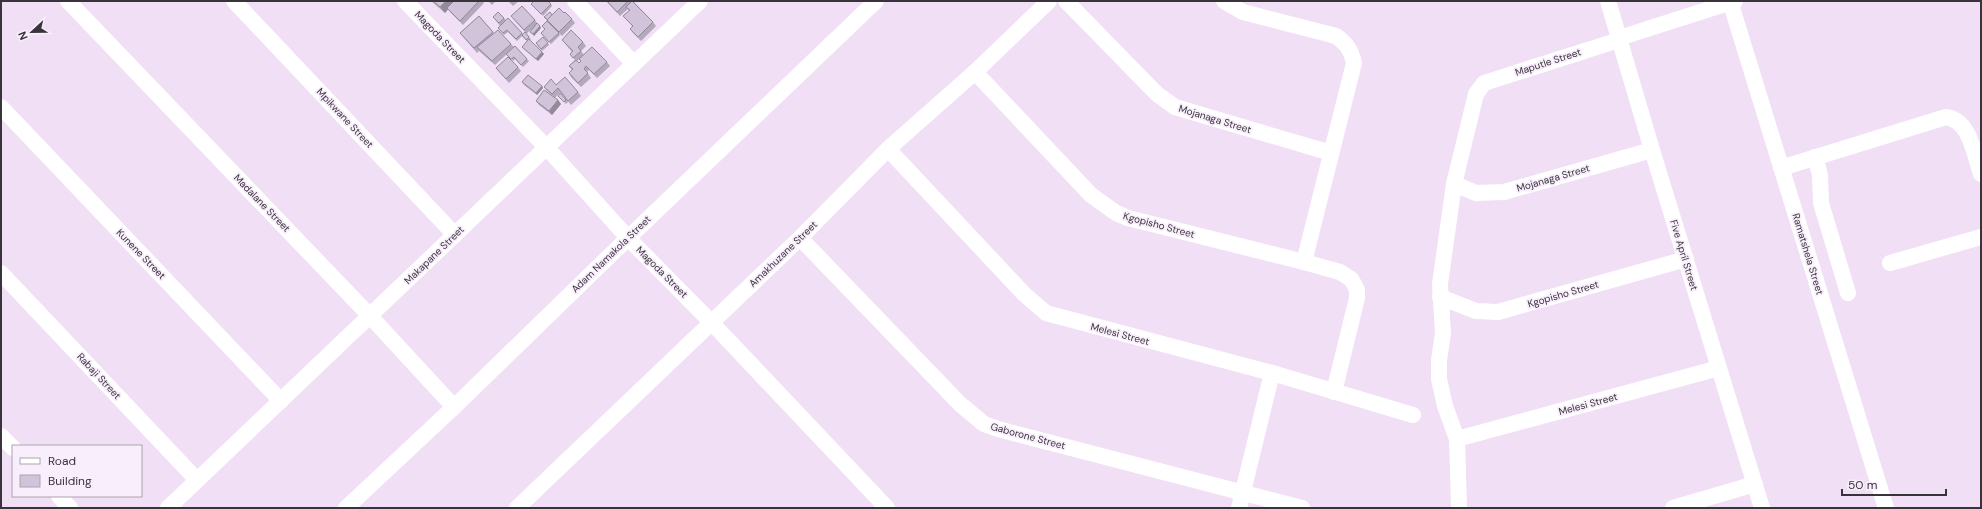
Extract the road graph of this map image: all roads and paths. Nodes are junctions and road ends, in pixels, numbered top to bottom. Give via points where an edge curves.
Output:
1 (68, 1) edge
2 (234, 1) edge
3 (405, 1) edge
4 (575, 1) edge
5 (700, 1) edge
6 (876, 1) edge
7 (1049, 1) edge
8 (1066, 1) edge
9 (1224, 1) edge
10 (1608, 1) edge
11 (1732, 2) edge
12 (1619, 39) junction
13 (634, 64) junction
14 (975, 72) junction
15 (1, 107) edge
16 (547, 148) junction
17 (888, 149) junction
18 (1652, 150) junction
19 (1331, 154) junction
20 (1815, 157) junction
21 (1781, 168) junction
22 (1981, 174) edge
23 (1454, 184) junction
24 (1824, 214) junction
25 (1798, 222) junction
26 (455, 235) junction
27 (1981, 237) edge
28 (628, 238) junction
29 (800, 238) junction
30 (1686, 259) junction
31 (1304, 262) junction
32 (1890, 263) dead end
33 (1, 272) edge
34 (1848, 293) dead end
35 (1440, 297) junction
36 (370, 316) junction
37 (711, 322) junction
38 (1719, 368) junction
39 (1272, 373) junction
40 (1334, 392) junction
41 (281, 401) junction
42 (454, 407) junction
43 (1413, 416) dead end
44 (1, 436) edge
45 (1457, 439) junction
46 (12, 447) edge
47 (197, 480) junction
48 (1755, 484) junction
49 (1243, 492) junction
50 (60, 497) edge
51 (70, 508) edge
52 (168, 508) edge
53 (346, 508) edge
54 (517, 508) edge
55 (887, 508) edge
56 (1239, 508) edge
57 (1302, 508) edge
58 (1459, 508) edge
59 (1673, 508) edge
60 (1762, 508) edge
61 (1886, 508) edge

1 - 36 street, Madalane Street
2 - 26 street, Mpikwane Street
3 - 16 street, Magoda Street
4 - 13 street
5 - 13 street, Makapane Street
6 - 28 street, Adam Namakola Street
7 - 14 street, Amakhuzane Street
8 - 19 street, Mojanaga Street via 1157,94 1175,107
9 - 19 street via 1243,12 1336,36 1348,46 1354,63
10 - 12 street, Five April Street
11 - 12 street, Maputle Street
11 - 21 street, Ramatshela Street
12 - 18 street, Five April Street
12 - 23 street, Maputle Street via 1484,83 1479,88 1471,111
13 - 16 street, Makapane Street
14 - 17 street, Amakhuzane Street
14 - 31 street, Kgopisho Street via 1091,195 1116,213
15 - 41 street, Kunene Street
16 - 26 street, Makapane Street
16 - 28 street, Magoda Street
17 - 29 street, Amakhuzane Street
17 - 39 street, Melesi Street via 1024,294 1046,313
18 - 23 street, Mojanaga Street via 1504,192 1476,193
18 - 30 street, Five April Street
19 - 31 street
20 - 21 street
20 - 22 street via 1946,118 1954,118 1965,129
20 - 24 street via 1820,175
21 - 25 street, Ramatshela Street
23 - 35 street via 1442,264
24 - 25 street
24 - 34 street
25 - 61 street, Ramatshela Street
26 - 36 street, Makapane Street
27 - 32 street
28 - 37 street, Magoda Street
28 - 42 street, Adam Namakola Street
29 - 37 street, Amakhuzane Street
29 - 49 street, Gaborone Street via 960,404 984,424
30 - 35 street, Kgopisho Street via 1498,312 1476,311
30 - 38 street, Five April Street
31 - 40 street, Kgopisho Street via 1345,275 1351,279 1357,290 1356,305
33 - 47 street, Rabaji Street
35 - 45 street via 1443,333 1439,379 1444,406
36 - 41 street, Makapane Street
36 - 42 street, Madalane Street
37 - 54 street, Amakhuzane Street
37 - 55 street, Magoda Street
38 - 45 street, Melesi Street
38 - 48 street, Five April Street
39 - 40 street, Melesi Street
39 - 49 street
40 - 43 street, Melesi Street
41 - 47 street, Makapane Street
42 - 53 street, Adam Namakola Street
44 - 46 street
45 - 58 street
47 - 52 street, Makapane Street
48 - 59 street
48 - 60 street, Five April Street
49 - 56 street
49 - 57 street, Gaborone Street
50 - 51 street

